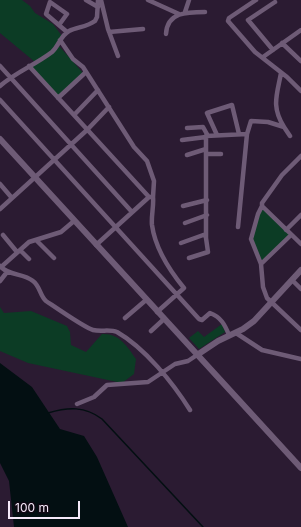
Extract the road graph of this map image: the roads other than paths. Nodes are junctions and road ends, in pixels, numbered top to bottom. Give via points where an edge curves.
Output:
1 (86, 0) edge
2 (98, 0) edge
3 (102, 0) edge
4 (148, 0) edge
5 (189, 0) edge
6 (256, 0) edge
7 (274, 2) dead end
8 (98, 7) junction
9 (185, 12) junction
10 (204, 12) dead end
11 (180, 14) junction
12 (59, 26) junction
13 (143, 29) dead end
14 (301, 30) edge
15 (67, 32) junction
16 (109, 32) junction
17 (166, 34) dead end
18 (60, 40) junction
19 (282, 43) junction
20 (273, 50) junction
21 (118, 56) dead end
22 (263, 57) junction
23 (301, 61) edge
24 (0, 66) edge
25 (29, 66) junction
26 (86, 72) junction
27 (281, 73) junction
28 (10, 77) junction
29 (0, 86) edge
30 (98, 90) junction
31 (301, 91) edge
32 (58, 98) junction
33 (0, 100) edge
34 (109, 107) junction
35 (74, 115) junction
36 (284, 127) junction
37 (188, 128) dead end
38 (87, 130) junction
39 (239, 134) junction
40 (247, 134) junction
41 (217, 135) junction
42 (207, 136) junction
43 (290, 136) dead end
44 (0, 139) edge
45 (182, 140) dead end
46 (71, 145) junction
47 (206, 152) junction
48 (221, 154) dead end
49 (187, 155) dead end
50 (301, 156) edge
51 (54, 160) junction
52 (35, 177) junction
53 (0, 184) edge
54 (151, 197) junction
55 (12, 198) junction
56 (207, 200) junction
57 (183, 206) dead end
58 (262, 206) junction
59 (0, 209) edge
60 (132, 212) junction
61 (207, 215) junction
62 (301, 215) edge
63 (74, 221) junction
64 (185, 223) dead end
65 (116, 227) junction
66 (238, 227) dead end
67 (286, 230) junction
68 (206, 234) junction
69 (3, 235) dead end
70 (291, 235) junction
71 (36, 240) junction
72 (181, 243) dead end
73 (301, 244) edge
74 (96, 245) junction
75 (18, 251) junction
76 (54, 258) dead end
77 (189, 258) dead end
78 (29, 259) dead end
79 (261, 264) junction
80 (1, 267) edge
81 (301, 270) edge
82 (7, 272) junction
83 (292, 280) junction
84 (0, 281) edge
85 (301, 289) edge
86 (177, 295) junction
87 (146, 300) junction
88 (272, 303) junction
89 (157, 312) junction
90 (125, 318) dead end
91 (164, 319) junction
92 (301, 330) edge
93 (151, 331) dead end
94 (236, 333) junction
95 (229, 335) junction
96 (197, 355) junction
97 (301, 359) edge
98 (162, 373) junction
99 (78, 404) dead end
100 (190, 410) dead end
101 (301, 468) edge

1 - 8 street
2 - 8 street
3 - 16 street
4 - 11 street
5 - 9 street
6 - 22 street via 228,21 255,52
7 - 20 street via 248,20
8 - 15 street via 95,21
9 - 10 street
9 - 11 street
11 - 17 street via 169,23
12 - 12 street via 46,14 50,2 67,14
12 - 15 street
13 - 16 street
14 - 19 street
15 - 18 street
16 - 21 street
18 - 25 street via 59,46
18 - 26 street
19 - 20 street
19 - 23 street
20 - 22 street
22 - 27 street
24 - 28 street
25 - 28 street
25 - 32 street
26 - 30 street
26 - 32 street
27 - 31 street
27 - 36 street via 275,96 276,112
28 - 29 street
28 - 46 street
30 - 34 street
30 - 35 street
32 - 35 street
33 - 51 street
34 - 38 street
34 - 54 street via 134,147 147,161 154,181
35 - 38 street
36 - 40 street via 268,122 251,121
36 - 43 street
37 - 42 street via 203,127
38 - 46 street
38 - 54 street
39 - 40 street
39 - 41 street
39 - 41 street via 232,105 207,112
40 - 66 street
41 - 42 street
42 - 45 street
42 - 47 street
44 - 52 street
46 - 51 street
46 - 60 street
47 - 48 street
47 - 49 street
47 - 56 street
50 - 58 street via 273,186
51 - 52 street
51 - 65 street
52 - 55 street
52 - 63 street
53 - 55 street
54 - 60 street
54 - 86 street via 154,232 170,268 184,288
55 - 59 street
56 - 57 street
56 - 61 street
58 - 67 street
58 - 79 street via 251,238
60 - 65 street
61 - 64 street
61 - 68 street
62 - 67 street
63 - 71 street via 61,232
63 - 74 street
65 - 74 street
65 - 86 street
67 - 70 street
68 - 72 street
68 - 77 street via 208,252
69 - 75 street
70 - 73 street
70 - 79 street
71 - 75 street
71 - 76 street
74 - 87 street
75 - 78 street
75 - 80 street
79 - 88 street via 263,288
80 - 82 street
81 - 83 street
82 - 84 street
82 - 98 street via 32,280 44,300 92,330 115,331 122,335
83 - 85 street
83 - 88 street
86 - 89 street
86 - 95 street via 199,319 202,320 210,313 222,320
87 - 89 street
87 - 90 street
88 - 92 street
88 - 94 street via 254,321
89 - 91 street
91 - 93 street
91 - 96 street
94 - 95 street
94 - 97 street via 262,350
95 - 96 street
96 - 98 street via 188,361 175,364
96 - 101 street
98 - 99 street via 148,382 107,385 94,397
98 - 100 street

